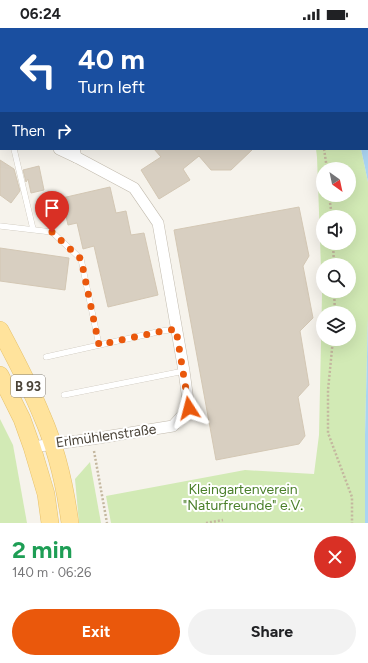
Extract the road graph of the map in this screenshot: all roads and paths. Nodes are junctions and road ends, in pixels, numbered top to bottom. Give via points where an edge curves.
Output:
1 (14, 150) edge
2 (62, 150) edge
3 (324, 150) edge
4 (75, 153) edge
5 (325, 162) edge
6 (0, 226) edge
7 (33, 229) junction
8 (176, 329) junction
9 (0, 330) edge
10 (99, 345) junction
11 (332, 346) edge
12 (46, 357) dead end
13 (184, 371) junction
14 (0, 374) edge
15 (64, 395) dead end
16 (92, 439) junction
17 (52, 444) junction
18 (32, 446) junction
19 (223, 520) dead end
20 (50, 523) edge
21 (70, 523) edge
22 (108, 523) edge
23 (206, 523) edge
24 (352, 523) edge

1 - 7 lane
2 - 4 street, Erlmühlenstraße
3 - 5 path
4 - 8 street, Erlmühlenstraße via 134,188 158,223
6 - 7 lane
7 - 10 lane via 52,232 81,259
8 - 10 lane
8 - 13 street, Erlmühlenstraße
9 - 17 main road, B 93 via 26,381
10 - 12 lane
11 - 24 path via 328,390 328,432 352,497
13 - 15 lane
13 - 16 street, Erlmühlenstraße via 189,408 173,426
14 - 18 main road, B 93
16 - 17 street, Erlmühlenstraße
16 - 22 path
17 - 18 street, Erlmühlenstraße
17 - 21 main road, B 93 via 63,480
18 - 20 main road, B 93 via 46,494
19 - 23 path

